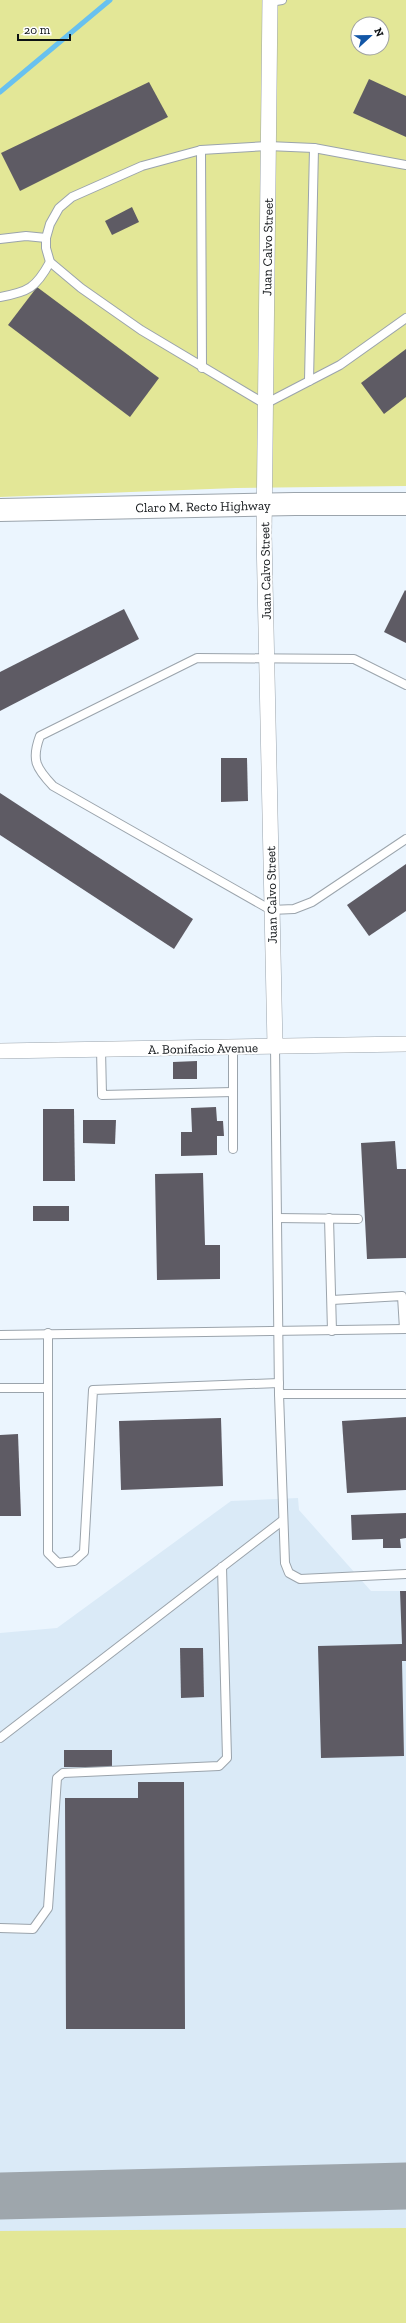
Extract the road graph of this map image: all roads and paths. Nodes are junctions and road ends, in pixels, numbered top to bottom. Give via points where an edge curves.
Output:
1 (274, 1) edge
2 (268, 146) junction
3 (314, 148) junction
4 (200, 150) junction
5 (406, 165) edge
6 (46, 238) junction
7 (0, 239) edge
8 (50, 262) junction
9 (0, 297) edge
10 (406, 318) edge
11 (202, 368) junction
12 (309, 381) junction
13 (265, 404) junction
14 (406, 504) edge
15 (264, 505) junction
16 (0, 510) edge
17 (266, 658) junction
18 (406, 686) edge
19 (406, 839) edge
20 (271, 910) junction
21 (406, 1044) edge
22 (275, 1046) junction
23 (233, 1047) junction
24 (101, 1049) junction
25 (0, 1051) edge
26 (233, 1092) junction
27 (233, 1149) dead end
28 (277, 1218) junction
29 (329, 1218) junction
30 (358, 1218) dead end
31 (332, 1300) junction
32 (405, 1329) edge
33 (332, 1331) junction
34 (279, 1332) junction
35 (48, 1333) junction
36 (0, 1335) edge
37 (279, 1383) junction
38 (0, 1388) edge
39 (48, 1388) junction
40 (279, 1394) junction
41 (406, 1394) edge
42 (282, 1521) junction
43 (222, 1567) junction
44 (406, 1574) edge
45 (0, 1738) edge
46 (0, 1928) edge

1 - 2 street, Juan Calvo Street
2 - 3 lane
2 - 4 lane
2 - 13 street, Juan Calvo Street
3 - 5 lane
3 - 12 lane
4 - 6 lane via 142,166 72,197 59,208
4 - 11 lane
6 - 7 lane via 26,236
6 - 8 lane
8 - 9 lane via 40,280 25,292
8 - 11 lane via 81,288 141,330
10 - 12 lane via 340,365
11 - 13 lane
12 - 13 lane
13 - 15 street, Juan Calvo Street
14 - 15 main road, Claro M. Recto Highway
15 - 16 main road, Claro M. Recto Highway
15 - 17 street, Juan Calvo Street
17 - 18 lane via 354,659
17 - 20 street, Juan Calvo Street
17 - 20 lane via 198,658 40,736 34,753 39,771 53,786
19 - 20 lane via 312,902 294,909
20 - 22 street, Juan Calvo Street
21 - 22 street, A. Bonifacio Avenue
22 - 23 street, A. Bonifacio Avenue
22 - 28 lane
23 - 24 street, A. Bonifacio Avenue
23 - 26 lane
24 - 25 street, A. Bonifacio Avenue
24 - 26 lane via 102,1096
26 - 27 lane
28 - 29 lane
28 - 34 lane
29 - 30 lane
29 - 31 lane
31 - 32 lane via 402,1296
31 - 33 lane
32 - 33 lane
33 - 34 lane
34 - 35 lane
34 - 37 lane
35 - 36 lane
35 - 39 lane
37 - 39 lane via 93,1390 84,1552 74,1562 58,1564 48,1553
37 - 40 lane
38 - 39 lane
40 - 41 lane
40 - 42 lane
42 - 43 lane
42 - 44 lane via 285,1563 289,1573 300,1579
43 - 45 lane
43 - 46 lane via 227,1758 219,1766 59,1775 48,1908 33,1928

